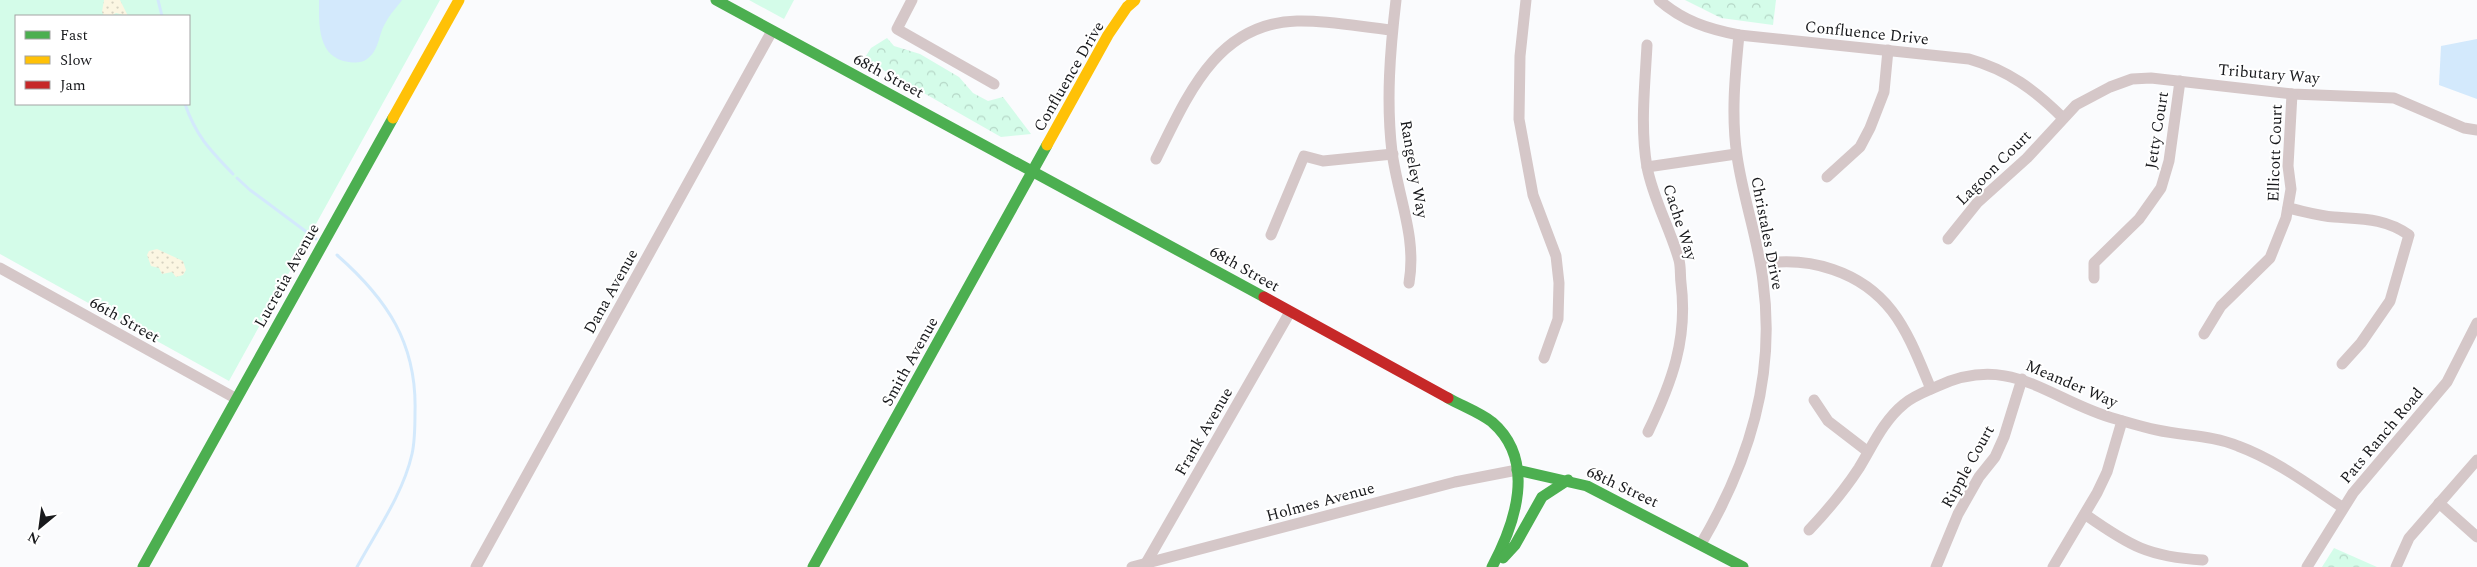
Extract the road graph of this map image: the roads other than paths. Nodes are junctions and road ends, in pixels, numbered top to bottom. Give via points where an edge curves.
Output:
1 (459, 0) edge
2 (716, 0) edge
3 (912, 0) edge
4 (1396, 0) edge
5 (1526, 0) edge
6 (1659, 0) edge
7 (1127, 2) edge
8 (1392, 30) junction
9 (772, 31) junction
10 (1739, 35) junction
11 (1646, 45) dead end
12 (1888, 50) junction
13 (2180, 80) junction
14 (994, 84) dead end
15 (2292, 94) junction
16 (2063, 118) junction
17 (2477, 130) edge
18 (1393, 154) junction
19 (1736, 154) junction
20 (1156, 159) dead end
21 (1647, 167) junction
22 (1033, 170) junction
23 (1827, 177) dead end
24 (2288, 208) junction
25 (1272, 235) dead end
26 (1948, 239) dead end
27 (1761, 264) junction
28 (0, 268) edge
29 (2094, 278) dead end
30 (1409, 283) dead end
31 (1290, 312) junction
32 (2477, 323) edge
33 (2204, 334) dead end
34 (1544, 358) dead end
35 (2342, 364) dead end
36 (2022, 379) junction
37 (1931, 389) junction
38 (235, 398) junction
39 (1814, 400) dead end
40 (2122, 421) junction
41 (1648, 432) dead end
42 (1867, 451) junction
43 (2477, 460) edge
44 (1517, 470) junction
45 (1568, 480) junction
46 (2439, 503) junction
47 (2342, 508) junction
48 (2086, 515) junction
49 (1809, 530) dead end
50 (2477, 537) edge
51 (1701, 544) junction
52 (2203, 560) dead end
53 (1145, 565) edge
54 (142, 567) edge
55 (476, 567) edge
56 (813, 567) edge
57 (1132, 567) edge
58 (1492, 567) edge
59 (1743, 567) edge
60 (1936, 567) edge
61 (2053, 567) edge
62 (2306, 567) edge
63 (2396, 567) edge

1 - 38 street, Lucretia Avenue
2 - 9 street, 68th Street
3 - 14 street via 897,29
4 - 8 street, Rangeley Way
5 - 34 street via 1520,56 1519,119 1533,195 1556,256 1559,283 1558,319
6 - 10 street, Confluence Drive via 1672,12 1702,27
7 - 22 street, Confluence Drive
8 - 18 street, Rangeley Way via 1388,82
8 - 20 street via 1296,21 1260,28 1244,35 1198,78
9 - 22 street, 68th Street
9 - 55 street, Dana Avenue
10 - 12 street, Confluence Drive
10 - 19 street, Christales Drive via 1734,94
11 - 21 street, Cache Way via 1643,114
12 - 16 street, Confluence Drive via 1970,59 1992,65 2034,90
12 - 23 street via 1884,92 1870,128 1860,147
13 - 15 street, Tributary Way
13 - 16 street, Tributary Way via 2132,79 2094,94
13 - 29 street, Jetty Court via 2169,161 2161,188 2139,219 2094,263
15 - 17 street, Tributary Way via 2394,98 2464,128
15 - 24 street, Ellicott Court
16 - 26 street, Lagoon Court via 2027,158 1977,203
18 - 25 street via 1323,161 1304,156
18 - 30 street, Rangeley Way via 1412,242
19 - 21 street
19 - 27 street, Christales Drive
21 - 41 street, Cache Way via 1679,260 1684,304 1675,369
22 - 31 street, 68th Street
22 - 56 street, Smith Avenue
24 - 33 street, Ellicott Court via 2270,258 2225,302
24 - 35 street via 2333,217 2372,219 2409,235 2390,301
27 - 37 street via 1810,263 1833,268 1868,288 1898,320
27 - 51 street, Christales Drive via 1766,322 1765,357 1755,422 1735,480
28 - 38 street, 66th Street
31 - 44 street, 68th Street via 1490,421 1507,439
31 - 53 street, Frank Avenue
32 - 47 street, Pats Ranch Road via 2447,382
36 - 37 street, Meander Way via 1977,376 1951,380
36 - 40 street, Meander Way
36 - 60 street, Ripple Court via 1995,457 1978,477 1958,514
37 - 42 street, Meander Way via 1904,403
38 - 54 street, Lucretia Avenue
39 - 42 street via 1828,421
40 - 47 street, Meander Way via 2237,445 2283,468
40 - 48 street via 2107,472
42 - 49 street, Meander Way via 1844,490
43 - 46 street
44 - 45 street, 68th Street
44 - 53 street, Holmes Avenue via 1455,482
44 - 58 street via 1514,519
45 - 51 street, 68th Street via 1612,497
45 - 58 street via 1540,499 1513,550
46 - 50 street
46 - 63 street via 2409,538
47 - 62 street, Pats Ranch Road
48 - 52 street via 2129,545 2174,558
48 - 61 street
51 - 59 street, 68th Street
53 - 57 street, Holmes Avenue

